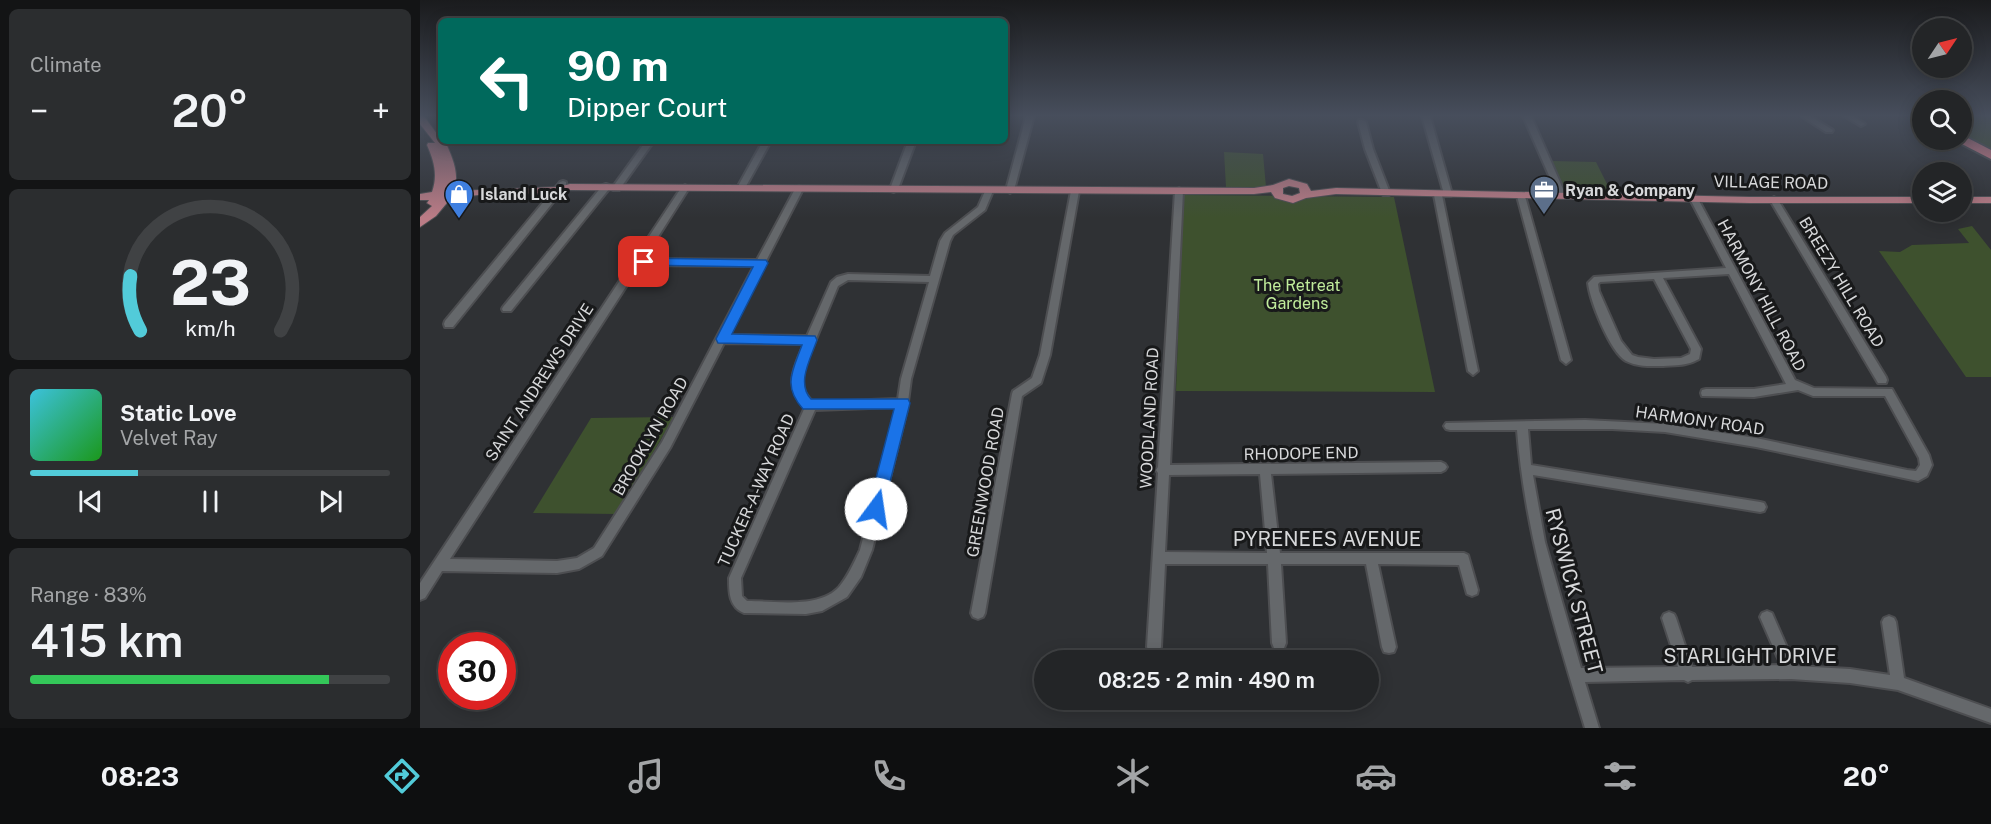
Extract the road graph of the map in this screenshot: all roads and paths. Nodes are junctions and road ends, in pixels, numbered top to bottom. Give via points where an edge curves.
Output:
1 (443, 150) edge
2 (643, 150) edge
3 (762, 150) edge
4 (909, 150) edge
5 (1021, 150) edge
6 (1370, 150) edge
7 (1433, 150) edge
8 (1542, 150) edge
9 (564, 187) junction
10 (611, 187) junction
11 (686, 188) junction
12 (741, 188) junction
13 (799, 189) junction
14 (894, 189) junction
15 (420, 190) edge
16 (1010, 190) junction
17 (989, 191) junction
18 (1075, 191) junction
19 (1179, 191) junction
20 (1304, 191) junction
21 (444, 192) junction
22 (1278, 192) junction
23 (1386, 193) junction
24 (1443, 194) junction
25 (1521, 195) junction
26 (1562, 196) junction
27 (420, 197) edge
28 (1693, 197) junction
29 (1774, 200) junction
30 (1912, 200) edge
31 (1972, 200) edge
32 (1991, 200) edge
33 (420, 216) edge
34 (420, 223) edge
35 (637, 262) junction
36 (762, 263) junction
37 (1732, 271) junction
38 (1658, 277) junction
39 (933, 279) junction
40 (507, 309) dead end
41 (449, 324) dead end
42 (723, 339) junction
43 (810, 340) junction
44 (1566, 360) dead end
45 (1473, 371) dead end
46 (1882, 380) dead end
47 (1796, 387) junction
48 (1706, 393) dead end
49 (903, 403) junction
50 (811, 406) junction
51 (1450, 426) dead end
52 (1522, 427) junction
53 (1441, 467) dead end
54 (1525, 469) junction
55 (1162, 470) junction
56 (1265, 470) junction
57 (1907, 475) joint
58 (1760, 507) dead end
59 (1274, 557) junction
60 (1158, 558) junction
61 (1371, 558) junction
62 (439, 565) junction
63 (421, 590) edge
64 (1472, 590) dead end
65 (978, 613) dead end
66 (1767, 617) dead end
67 (1669, 618) dead end
68 (1889, 622) dead end
69 (1279, 643) dead end
70 (1154, 647) dead end
71 (1389, 647) dead end
72 (1791, 672) junction
73 (1576, 675) junction
74 (1688, 675) junction
75 (1898, 683) junction
76 (1991, 716) edge
77 (1593, 728) edge

1 - 21 main road via 450,165
2 - 10 street
3 - 12 street
4 - 14 street
5 - 16 street
6 - 23 street
7 - 24 street
8 - 26 street
9 - 10 main road, VILLAGE ROAD
9 - 21 main road, VILLAGE ROAD
9 - 41 street
10 - 11 main road, VILLAGE ROAD
10 - 40 street
11 - 12 main road, VILLAGE ROAD
11 - 35 street, SAINT ANDREWS DRIVE
12 - 13 main road, VILLAGE ROAD
13 - 14 main road, VILLAGE ROAD
13 - 36 street, BROOKLYN ROAD
14 - 17 main road, VILLAGE ROAD
15 - 21 main road
16 - 17 main road, VILLAGE ROAD
16 - 18 main road, VILLAGE ROAD
17 - 39 street, TUCKER-A-WAY ROAD via 980,210 948,235
18 - 19 main road, VILLAGE ROAD
18 - 65 street, GREENWOOD ROAD via 1045,355 1037,380 1017,394
19 - 22 main road, VILLAGE ROAD
19 - 55 street, WOODLAND ROAD
20 - 22 main road, VILLAGE ROAD via 1293,200
20 - 22 main road, VILLAGE ROAD via 1289,182
20 - 23 main road, VILLAGE ROAD
21 - 27 main road
21 - 33 main road
21 - 34 main road via 438,208
23 - 24 main road, VILLAGE ROAD
24 - 25 main road, VILLAGE ROAD
24 - 45 street
25 - 26 main road, VILLAGE ROAD
25 - 44 street
26 - 28 main road, VILLAGE ROAD
28 - 29 main road, VILLAGE ROAD
28 - 37 street, HARMONY HILL ROAD
29 - 30 main road, VILLAGE ROAD
29 - 46 street, BREEZY HILL ROAD
31 - 32 main road
35 - 36 street
35 - 62 street, SAINT ANDREWS DRIVE
36 - 42 street, BROOKLYN ROAD
37 - 38 street
37 - 47 street, HARMONY HILL ROAD
38 - 38 street via 1696,349 1695,356 1684,362 1648,363 1624,354 1594,291 1597,279
39 - 43 street, TUCKER-A-WAY ROAD via 840,279 834,284
39 - 49 street, TUCKER-A-WAY ROAD
42 - 43 street
42 - 62 street, BROOKLYN ROAD via 655,463 598,552 579,563 557,567
43 - 50 street, TUCKER-A-WAY ROAD via 797,386 802,400
47 - 48 street via 1754,393
47 - 57 street, HARMONY HILL ROAD via 1813,392 1888,392 1926,465 1918,476
49 - 50 street
49 - 50 street, TUCKER-A-WAY ROAD via 866,550 846,589 817,606 744,607 736,598 735,578
51 - 52 street, HARMONY ROAD
52 - 54 street, RYSWICK STREET
52 - 57 street, HARMONY ROAD via 1663,428
53 - 56 street, RHODOPE END
54 - 58 street
54 - 73 street, RYSWICK STREET via 1544,571
55 - 56 street, RHODOPE END
55 - 60 street, WOODLAND ROAD
56 - 59 street
59 - 60 street, PYRENEES AVENUE
59 - 61 street, PYRENEES AVENUE
59 - 69 street
60 - 70 street, WOODLAND ROAD
61 - 64 street, PYRENEES AVENUE via 1464,559
61 - 71 street
62 - 63 street, SAINT ANDREWS DRIVE
66 - 72 street
67 - 74 street
68 - 75 street
72 - 74 street, STARLIGHT DRIVE
72 - 75 street, STARLIGHT DRIVE
73 - 74 street, STARLIGHT DRIVE
73 - 77 street, RYSWICK STREET
75 - 76 street, STARLIGHT DRIVE

